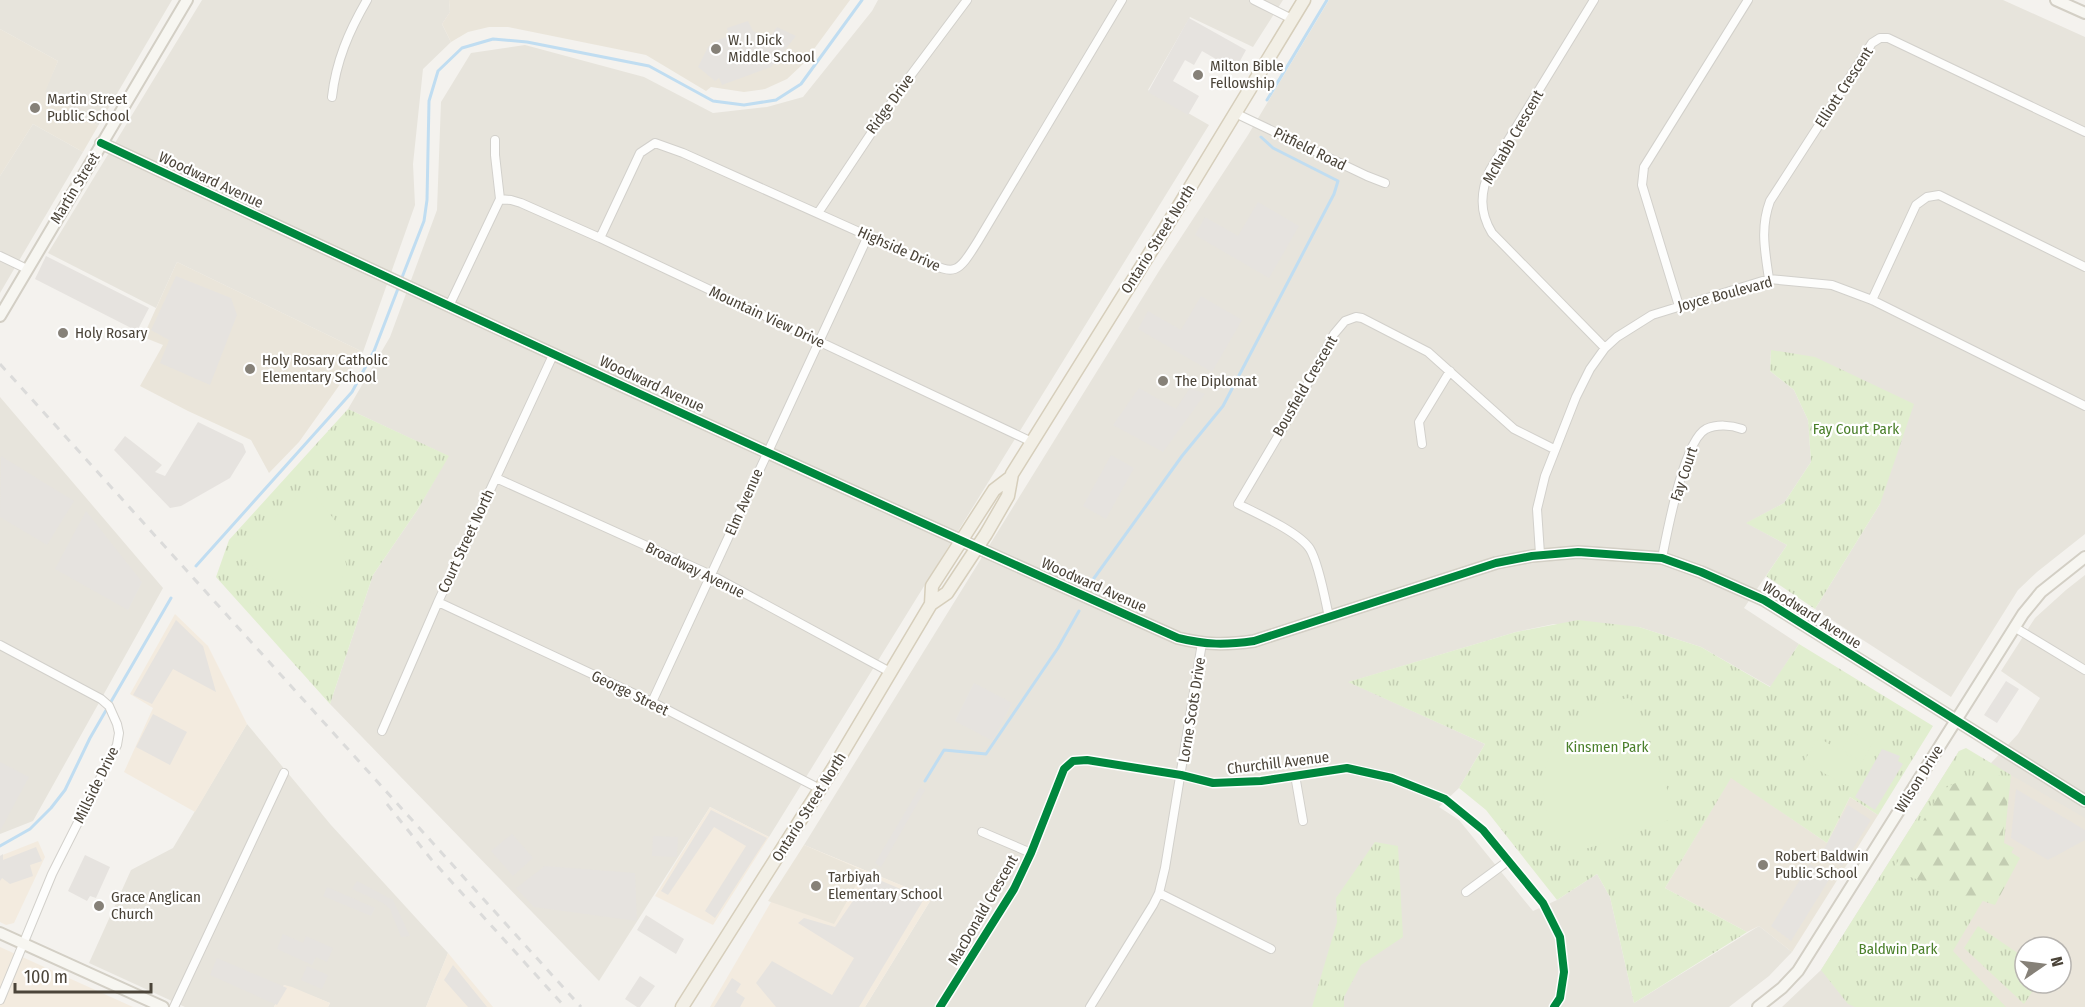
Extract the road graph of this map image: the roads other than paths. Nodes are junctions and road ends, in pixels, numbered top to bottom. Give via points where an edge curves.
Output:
1 (187, 0) edge
2 (367, 0) edge
3 (967, 0) edge
4 (1122, 0) edge
5 (1254, 0) edge
6 (1304, 0) edge
7 (1594, 0) edge
8 (1748, 0) edge
9 (2056, 0) edge
10 (2085, 13) edge
11 (1292, 19) junction
12 (332, 97) dead end
13 (1235, 113) junction
14 (2085, 132) edge
15 (495, 140) dead end
16 (101, 143) junction
17 (1385, 183) dead end
18 (500, 200) junction
19 (818, 213) junction
20 (868, 236) junction
21 (600, 238) junction
22 (0, 256) edge
23 (2085, 267) edge
24 (27, 269) junction
25 (1769, 279) junction
26 (1872, 300) junction
27 (448, 306) junction
28 (1679, 306) junction
29 (0, 316) edge
30 (819, 342) junction
31 (1605, 348) junction
32 (554, 353) junction
33 (1450, 371) junction
34 (2085, 406) edge
35 (1742, 429) dead end
36 (1032, 442) junction
37 (1422, 444) dead end
38 (1554, 448) junction
39 (767, 453) junction
40 (1011, 477) junction
41 (496, 478) junction
42 (962, 540) junction
43 (978, 547) junction
44 (1540, 554) junction
45 (2085, 557) edge
46 (1662, 558) junction
47 (711, 575) junction
48 (438, 602) junction
49 (931, 604) junction
50 (1329, 617) junction
51 (2014, 627) junction
52 (1202, 644) junction
53 (0, 645) edge
54 (2085, 670) edge
55 (890, 672) junction
56 (652, 702) junction
57 (1956, 719) junction
58 (382, 731) dead end
59 (284, 773) dead end
60 (1181, 774) junction
61 (1295, 775) junction
62 (820, 789) junction
63 (2085, 801) edge
64 (1303, 821) dead end
65 (982, 832) dead end
66 (1031, 853) junction
67 (1508, 861) junction
68 (1466, 892) dead end
69 (1159, 893) junction
70 (0, 933) edge
71 (23, 944) junction
72 (1270, 949) dead end
73 (0, 1000) edge
74 (1095, 1006) edge
75 (1762, 1006) edge
76 (163, 1007) edge
77 (174, 1007) edge
78 (682, 1007) edge
79 (940, 1007) edge
80 (1554, 1007) edge

1 - 16 street, Martin Street
2 - 12 street via 349,31
3 - 19 street, Ridge Drive
4 - 20 street, Highside Drive via 959,269 945,270
5 - 11 street
6 - 11 main road, Ontario Street North
7 - 31 street, McNabb Crescent via 1490,170 1482,206 1492,233
8 - 28 street via 1644,167 1642,185
9 - 10 street
11 - 13 main road, Ontario Street North
13 - 17 street, Pitfield Road
13 - 36 main road, Ontario Street North
14 - 25 street, Elliott Crescent via 1888,38 1880,38 1872,43 1770,201 1762,233
15 - 18 street
16 - 24 street, Martin Street
16 - 27 street, Woodward Avenue
18 - 21 street, Mountain View Drive via 521,203
18 - 27 street
19 - 20 street, Highside Drive
19 - 21 street, Highside Drive via 655,143 640,153
20 - 30 street, Elm Avenue
21 - 30 street, Mountain View Drive
22 - 24 street
23 - 26 street via 1939,195 1916,205
24 - 29 street, Martin Street
25 - 26 street, Joyce Boulevard via 1832,285
25 - 28 street, Joyce Boulevard
26 - 34 street, Joyce Boulevard
27 - 32 street, Woodward Avenue
28 - 31 street, Joyce Boulevard via 1653,315
30 - 36 street, Mountain View Drive
30 - 39 street, Elm Avenue
31 - 38 street, Joyce Boulevard via 1590,369
32 - 39 street, Woodward Avenue
32 - 41 street, Court Street North
33 - 37 street via 1419,422
33 - 38 street, Bousfield Crescent via 1514,429
33 - 50 street, Bousfield Crescent via 1428,352 1371,322 1356,317 1345,321 1238,504 1298,537 1309,548
35 - 46 street, Fay Court via 1719,426 1706,430 1695,440 1677,492
36 - 40 main road, Ontario Street North
38 - 44 street, Joyce Boulevard via 1537,509
39 - 42 street, Woodward Avenue
39 - 47 street, Elm Avenue
40 - 42 main road, Ontario Street North via 994,490
40 - 43 main road, Ontario Street North via 1008,496
41 - 47 street, Broadway Avenue
41 - 48 street, Court Street North
42 - 43 street, Woodward Avenue
42 - 49 main road, Ontario Street North via 932,586
43 - 49 main road, Ontario Street North via 947,593
43 - 52 street, Woodward Avenue via 1178,638
44 - 46 street, Woodward Avenue via 1578,552
44 - 50 street, Woodward Avenue via 1497,563
45 - 51 street, Wilson Drive via 2041,592
46 - 57 street, Woodward Avenue via 1764,600
47 - 55 street, Broadway Avenue
47 - 56 street, Elm Avenue
48 - 56 street, George Street
48 - 58 street, Court Street North
49 - 55 main road, Ontario Street North
50 - 52 street, Woodward Avenue via 1254,641
51 - 54 street
51 - 57 street, Wilson Drive
52 - 60 street, Lorne Scots Drive
53 - 71 street, Millside Drive via 105,702 119,733 117,745 52,874
55 - 62 main road, Ontario Street North
56 - 62 street, George Street
57 - 63 street, Woodward Avenue
57 - 75 street, Wilson Drive via 1798,971
59 - 77 street
60 - 61 street, Churchill Avenue via 1213,783
60 - 66 street, MacDonald Crescent via 1073,761 1064,769
60 - 69 street, Lorne Scots Drive
61 - 64 street
61 - 67 street, Churchill Avenue via 1347,768 1392,778 1445,799 1483,830
62 - 78 main road, Ontario Street North
65 - 66 street
66 - 79 street, MacDonald Crescent via 1014,889
67 - 68 street
67 - 80 street, Churchill Avenue via 1543,903 1560,937 1564,972 1560,998
69 - 72 street
69 - 74 street, Lorne Scots Drive
70 - 71 street
71 - 73 street, Millside Drive
71 - 76 street

